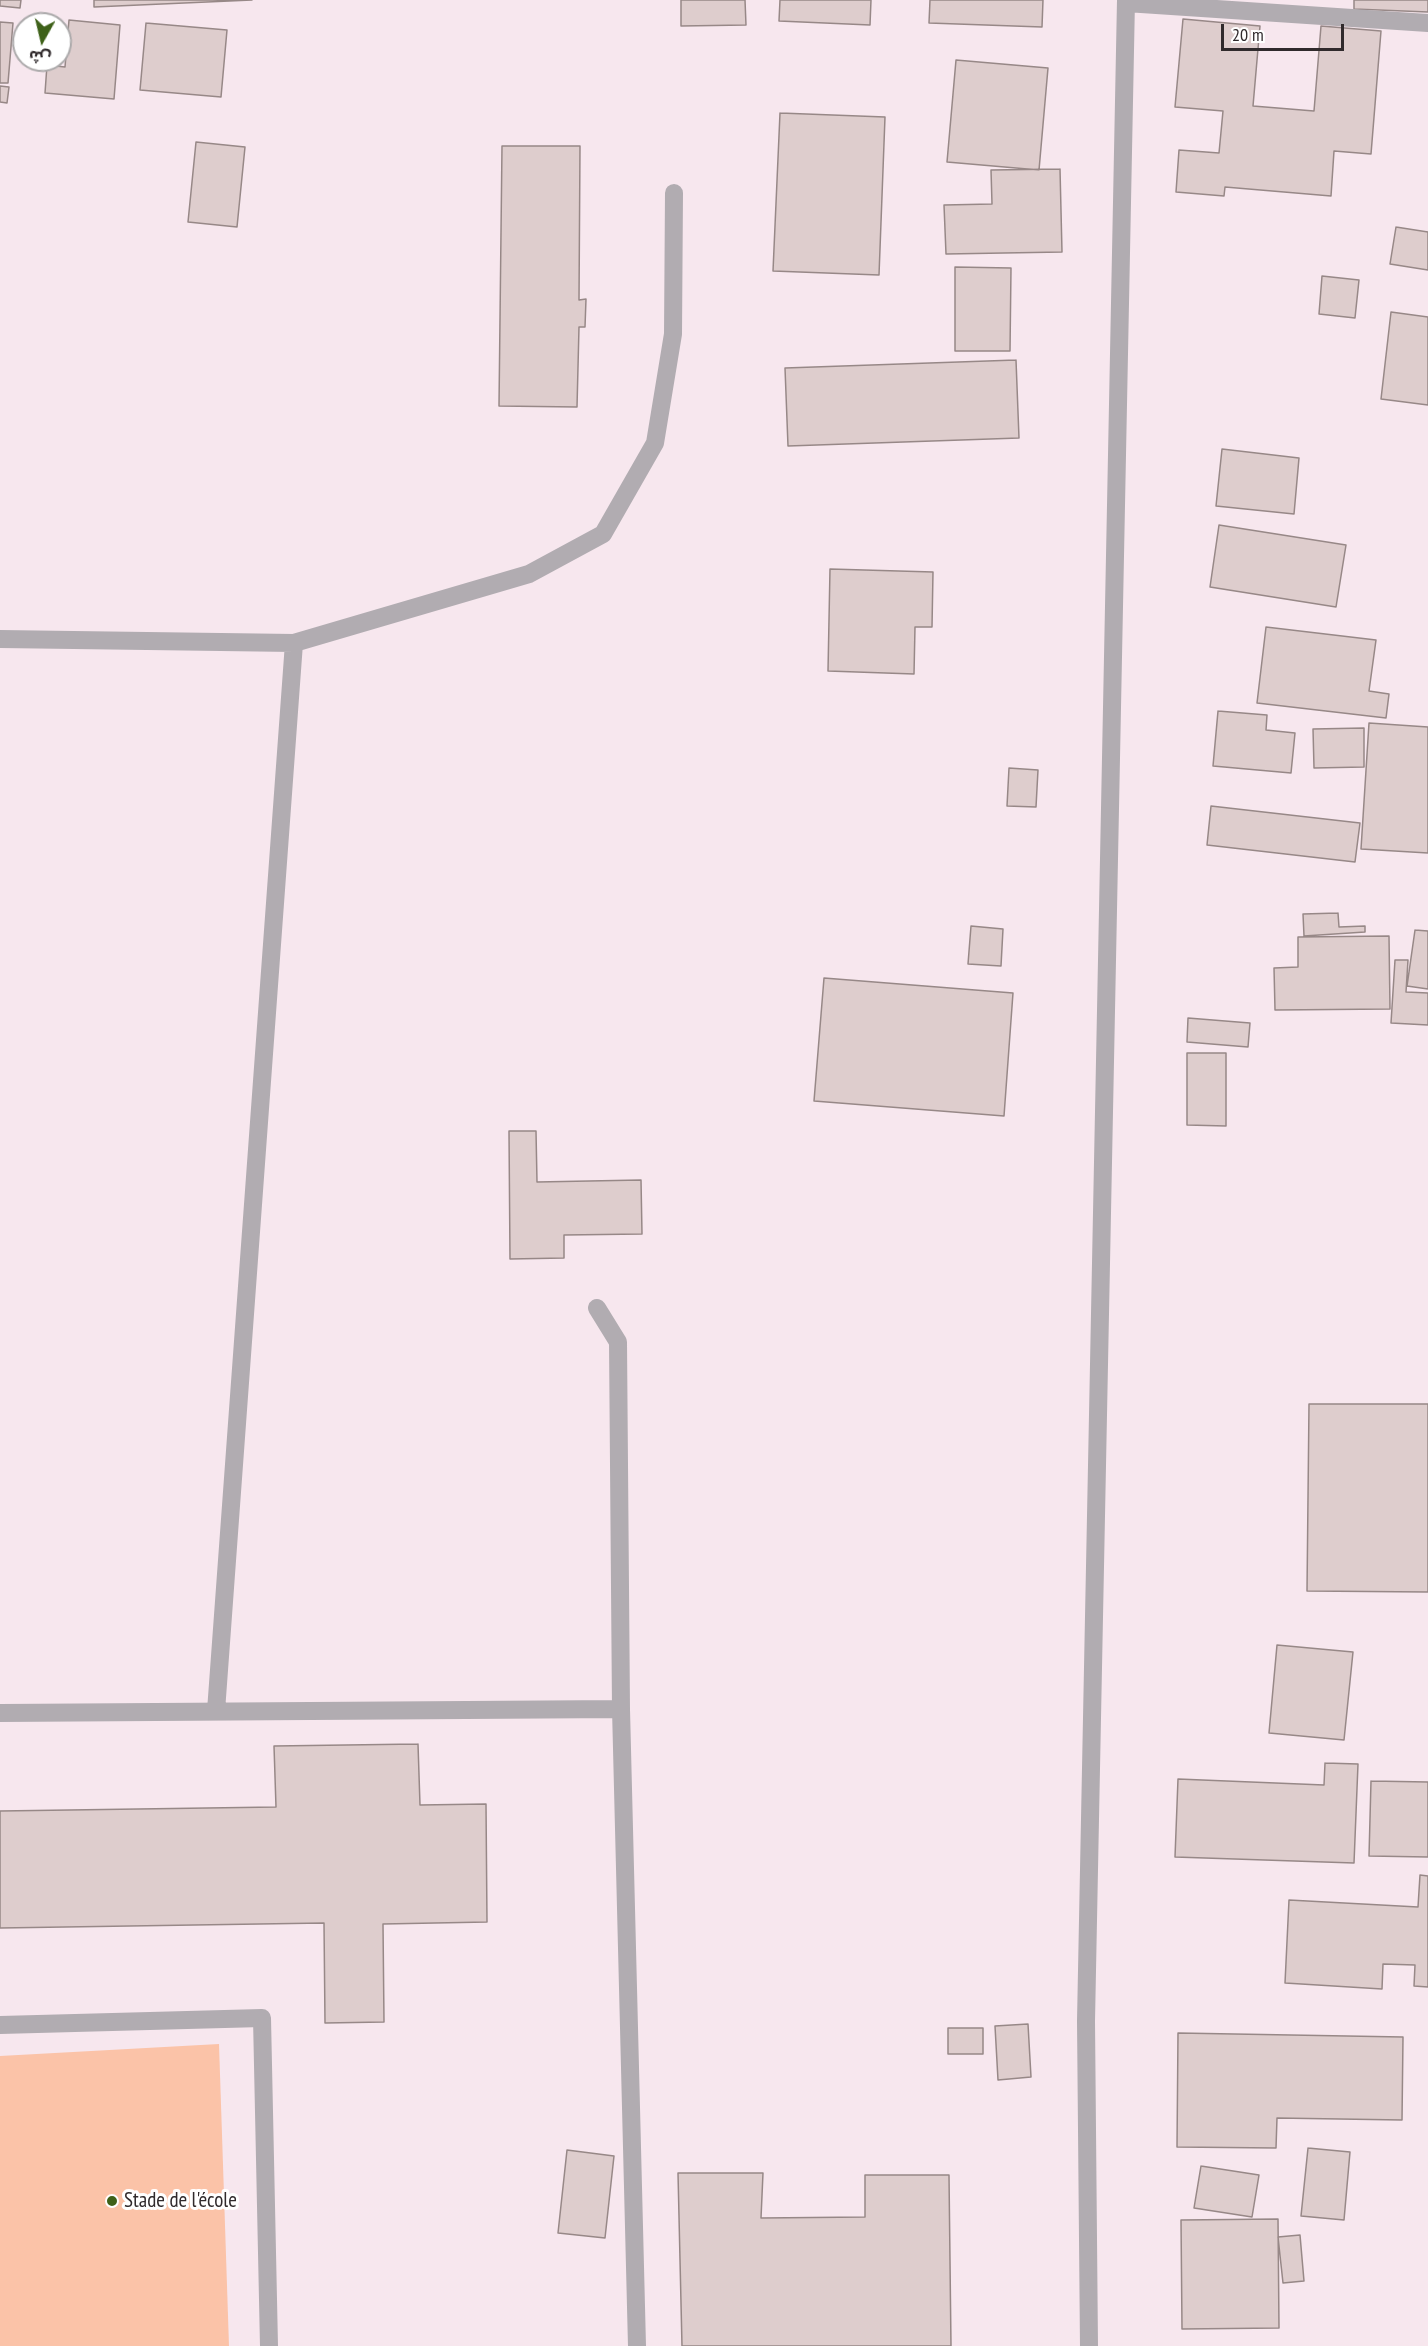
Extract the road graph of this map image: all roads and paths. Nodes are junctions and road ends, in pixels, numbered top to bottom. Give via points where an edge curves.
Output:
1 (1126, 1) edge
2 (1428, 24) edge
3 (674, 193) dead end
4 (0, 639) edge
5 (294, 643) junction
6 (597, 1308) dead end
7 (621, 1709) junction
8 (216, 1711) junction
9 (0, 1713) edge
10 (0, 2025) edge
11 (269, 2346) edge
12 (637, 2346) edge
13 (1089, 2346) edge

1 - 2 street
1 - 13 street via 1087,2009
3 - 5 street via 673,334 655,443 603,534 529,574
4 - 5 street
5 - 8 street
6 - 7 street via 618,1342
7 - 8 street
7 - 12 street
8 - 9 street
10 - 11 street via 261,2018

